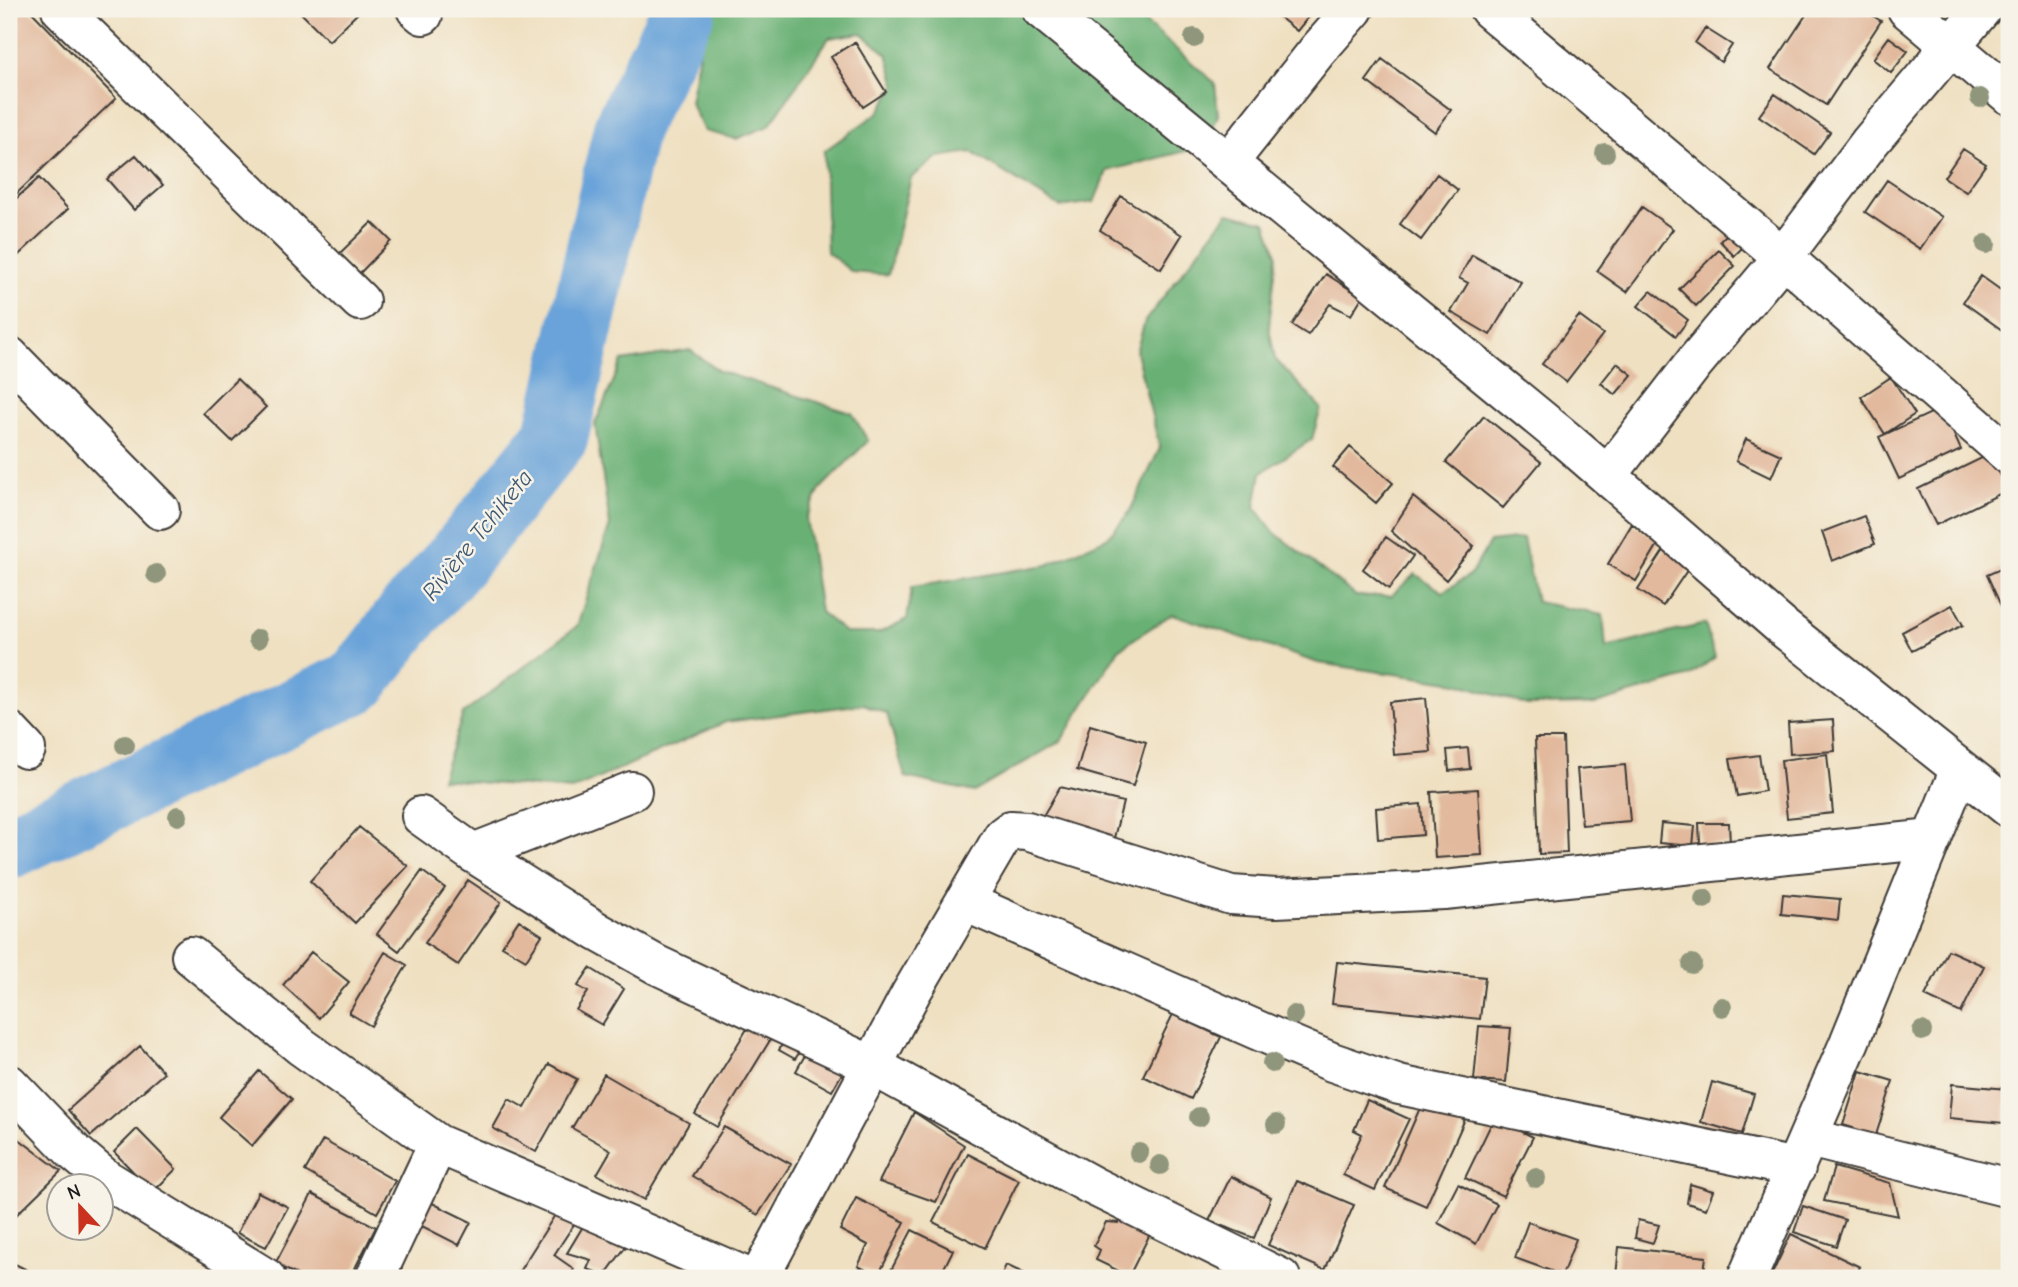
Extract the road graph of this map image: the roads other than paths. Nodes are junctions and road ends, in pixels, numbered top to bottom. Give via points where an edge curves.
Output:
1 (61, 9) edge
2 (1041, 9) edge
3 (1354, 9) edge
4 (1489, 9) edge
5 (1907, 9) edge
6 (1982, 9) edge
7 (1952, 46) junction
8 (2009, 95) edge
9 (1229, 162) junction
10 (1783, 257) junction
11 (360, 301) dead end
12 (9, 356) edge
13 (2009, 454) edge
14 (1608, 475) junction
15 (160, 510) dead end
16 (1960, 769) junction
17 (632, 791) dead end
18 (2009, 808) edge
19 (421, 816) dead end
20 (1932, 839) junction
21 (473, 853) junction
22 (965, 902) junction
23 (191, 956) dead end
24 (871, 1065) junction
25 (9, 1084) edge
26 (438, 1144) junction
27 (1802, 1153) junction
28 (2009, 1188) edge
29 (266, 1278) edge
30 (375, 1278) edge
31 (749, 1278) edge
32 (759, 1278) edge
33 (1281, 1278) edge
34 (1747, 1278) edge

1 - 11 street
2 - 9 street
3 - 9 street
4 - 10 street
5 - 7 street
6 - 7 street
7 - 8 street
7 - 10 street via 1870,142
9 - 14 street
10 - 13 street
10 - 14 street
12 - 15 street
14 - 16 street via 1781,626
16 - 18 street
16 - 20 street
17 - 21 street
19 - 21 street
20 - 22 street via 1444,890 1276,898 1231,895 1019,829 1003,836
20 - 27 street
21 - 24 street via 657,965
22 - 24 street
22 - 27 street via 1332,1062 1399,1085
23 - 26 street via 302,1047
24 - 32 street
24 - 33 street via 1091,1185
25 - 29 street via 106,1179
26 - 30 street
26 - 31 street
27 - 28 street
27 - 34 street

